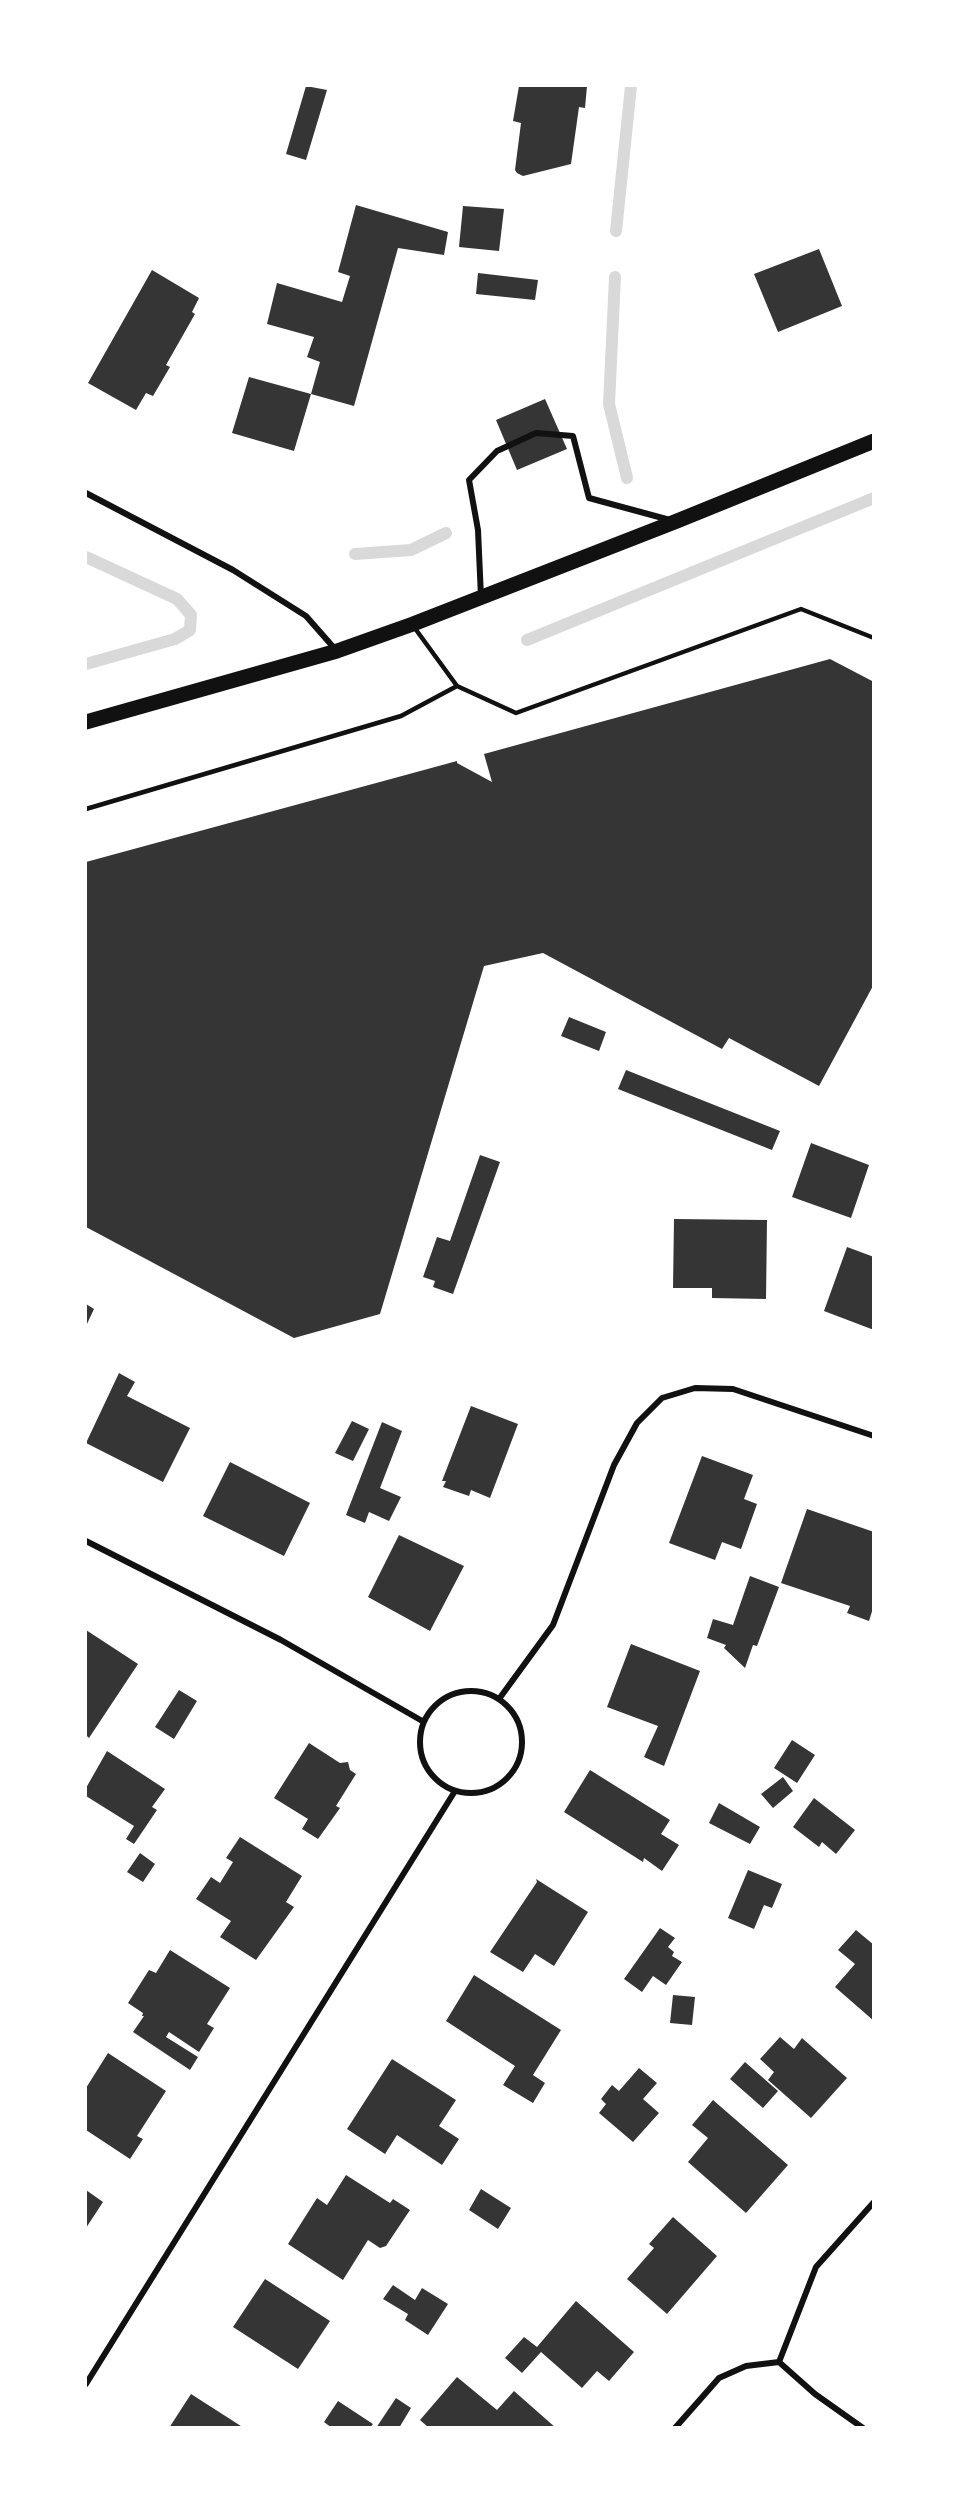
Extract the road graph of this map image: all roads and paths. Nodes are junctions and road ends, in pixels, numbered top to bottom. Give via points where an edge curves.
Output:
1 (873, 441) edge
2 (86, 493) edge
3 (677, 521) junction
4 (481, 599) junction
5 (413, 624) junction
6 (873, 638) edge
7 (338, 651) junction
8 (457, 686) junction
9 (86, 722) edge
10 (86, 809) edge
11 (873, 1436) edge
12 (86, 1541) edge
13 (499, 1699) junction
14 (424, 1722) junction
15 (455, 1791) junction
16 (873, 2202) edge
17 (779, 2362) junction
18 (86, 2384) edge
19 (675, 2427) edge
20 (863, 2427) edge

1 - 3 main road
2 - 7 street via 242,576 306,616
3 - 4 main road
3 - 4 street via 589,498 573,436 536,433 497,451 469,480 478,530
4 - 5 main road
5 - 7 main road
5 - 8 lane
6 - 8 lane via 801,609 516,713
7 - 9 main road
8 - 10 lane via 401,716
11 - 13 street via 733,1389 695,1388 662,1398 637,1423 615,1465 553,1625
12 - 14 street via 280,1640
13 - 14 street via 483,1692 454,1694 438,1702
13 - 15 street via 518,1721 522,1734 514,1771 501,1784 481,1792
14 - 15 street via 421,1756 427,1768
15 - 18 street
16 - 17 street via 816,2267
17 - 19 street via 746,2366 719,2378
17 - 20 street via 815,2394

